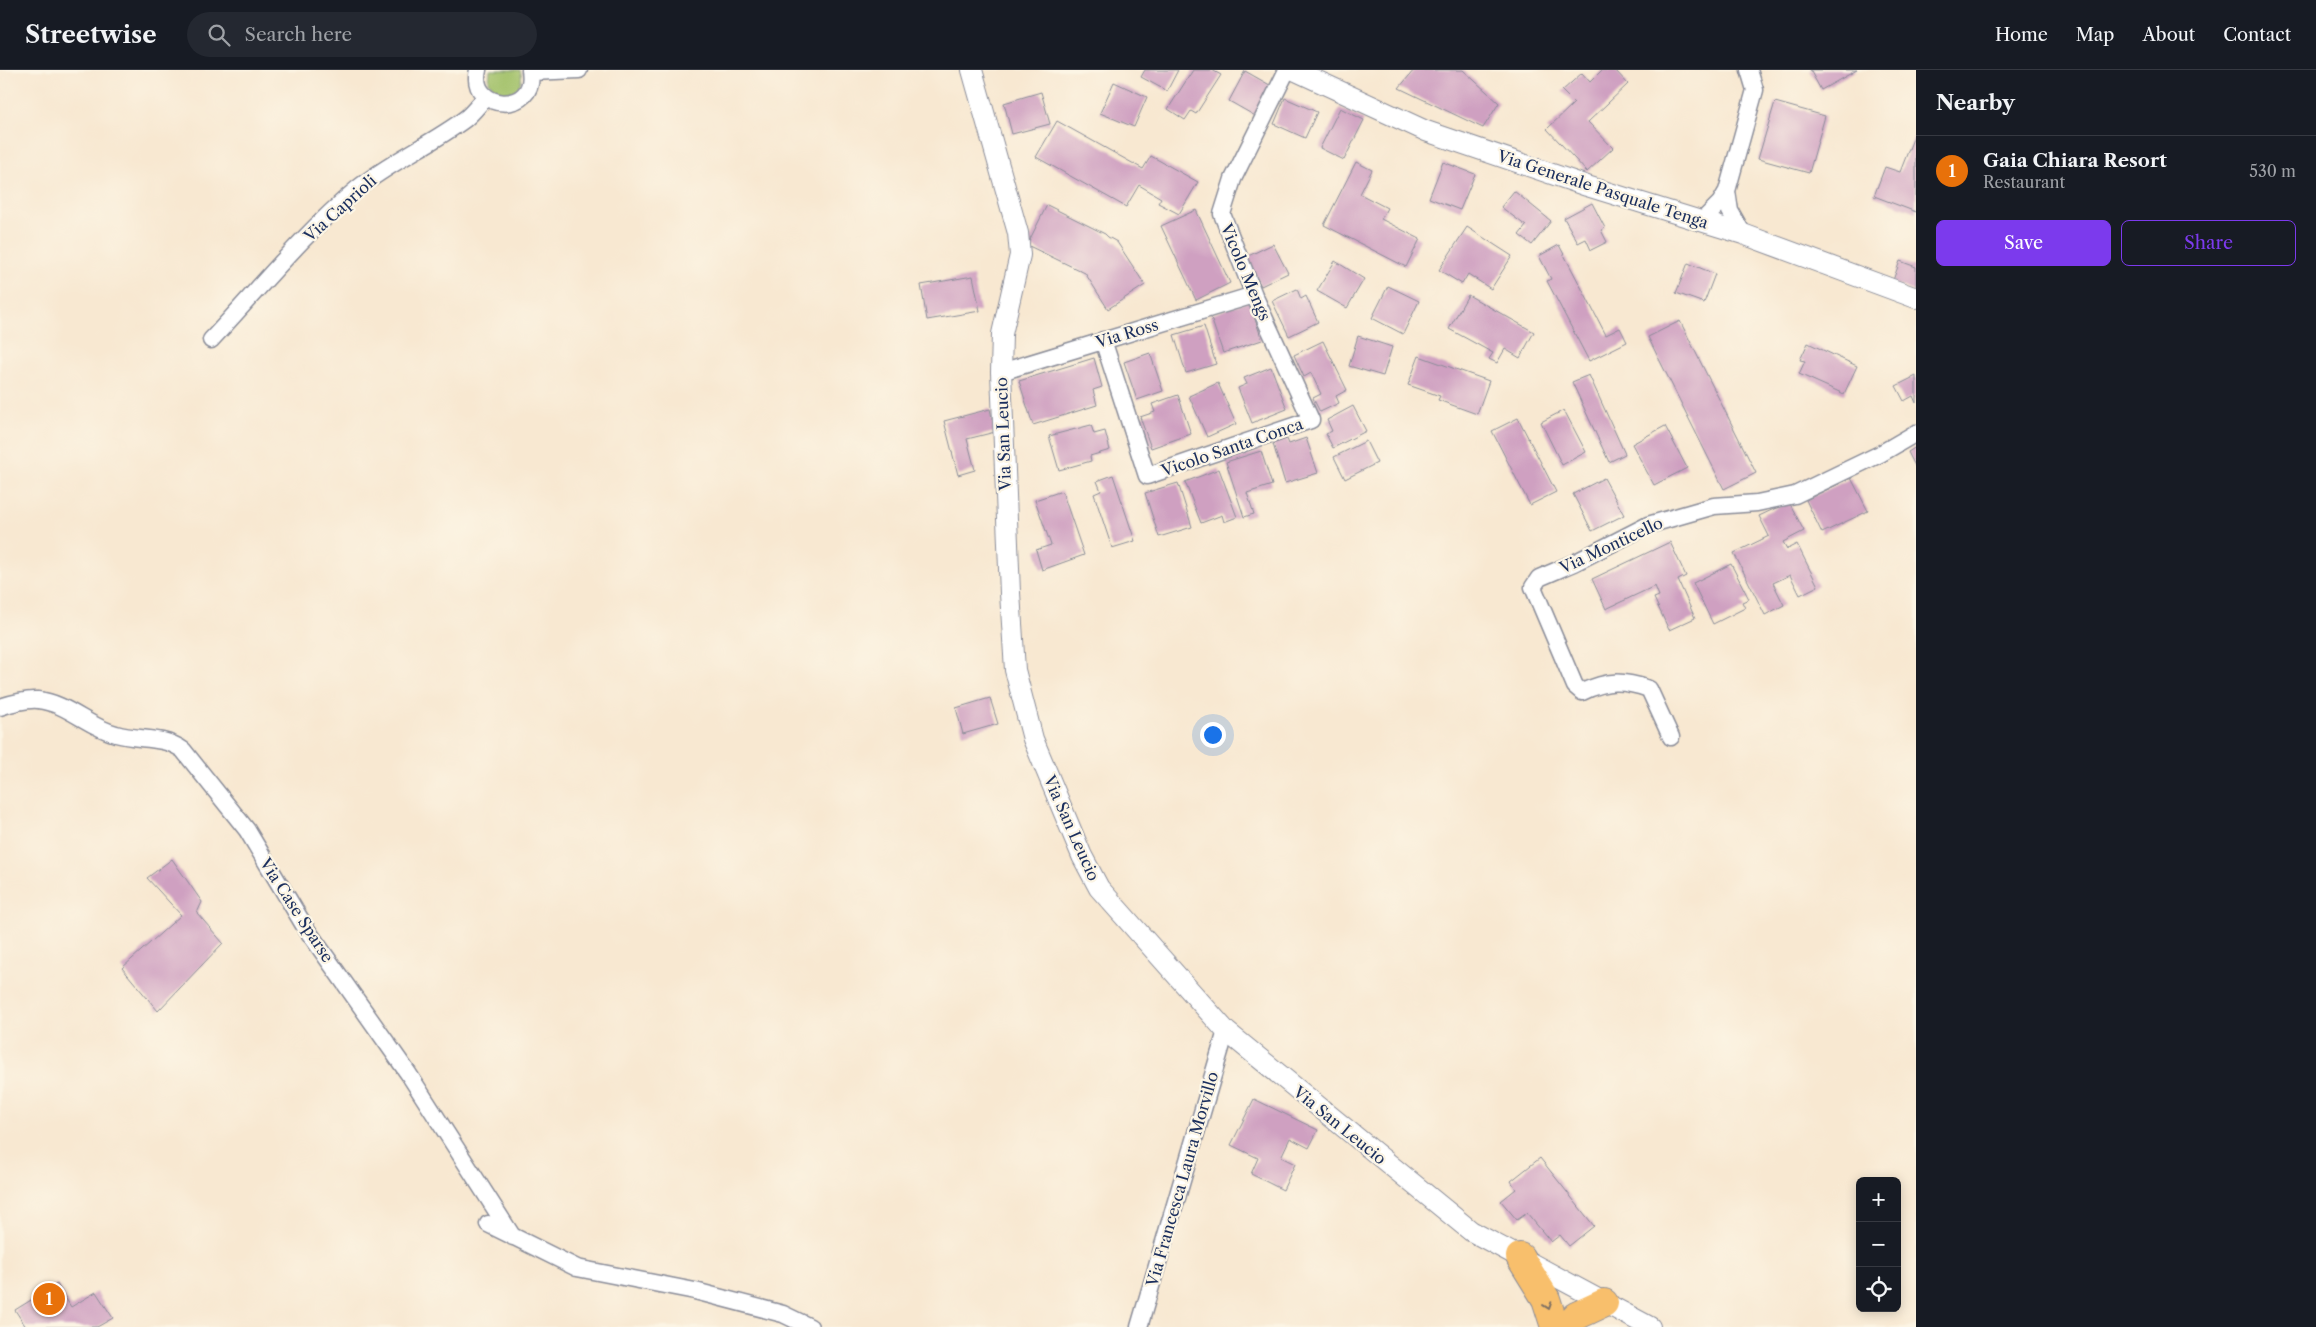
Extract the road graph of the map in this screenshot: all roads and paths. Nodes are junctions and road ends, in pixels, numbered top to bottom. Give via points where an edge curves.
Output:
1 (478, 70) edge
2 (579, 70) edge
3 (972, 70) edge
4 (1287, 70) edge
5 (1294, 70) edge
6 (1749, 70) edge
7 (530, 71) edge
8 (486, 97) junction
9 (1727, 191) junction
10 (1702, 221) junction
11 (1743, 234) junction
12 (1254, 295) junction
13 (1916, 298) edge
14 (211, 340) dead end
15 (1103, 340) junction
16 (1001, 372) junction
17 (1311, 420) joint
18 (1916, 433) edge
19 (0, 707) edge
20 (1671, 737) dead end
21 (1226, 1031) junction
22 (488, 1224) dead end
23 (513, 1237) junction
24 (1520, 1257) junction
25 (1602, 1315) edge
26 (810, 1327) edge
27 (1139, 1327) edge
28 (1556, 1327) edge
29 (1568, 1327) edge
30 (1650, 1327) edge

1 - 8 street via 478,83
2 - 7 street
3 - 16 street, Via San Leucio via 1018,233 1020,255 1002,334
4 - 12 street, Vicolo Mengs via 1233,178 1222,214
5 - 10 street, Via Generale Pasquale Tenga via 1426,131
6 - 9 street via 1756,90
7 - 8 street via 528,88 517,100 501,103
8 - 14 street, Via Caprioli via 467,117 383,169 356,190 321,222
9 - 10 street
9 - 11 street via 1730,211
10 - 11 street, Via Generale Pasquale Tenga
11 - 13 street, Via Generale Pasquale Tenga
12 - 15 street, Via Ross
12 - 17 street, Vicolo Mengs
15 - 16 street, Via Ross
15 - 17 street, Vicolo Santa Conca via 1147,476
16 - 21 street, Via San Leucio via 1015,670 1033,739 1082,856 1099,888
18 - 20 street, Via Monticello via 1795,496 1714,506 1648,525 1539,578 1533,587 1575,686 1582,692 1603,683 1632,684 1649,689
19 - 23 street, Via Case Sparse via 37,700 56,704 104,730 171,742 183,750 247,830 305,927 423,1096
21 - 24 street, Via San Leucio via 1471,1231
21 - 27 street, Via Francesca Laura Morvillo
22 - 23 street
23 - 26 street via 577,1268 695,1291 784,1314
24 - 25 street, Via San Leucio
24 -> 28 highway via 1546,1299
25 - 29 highway via 1576,1316
25 - 30 street, Via San Leucio

